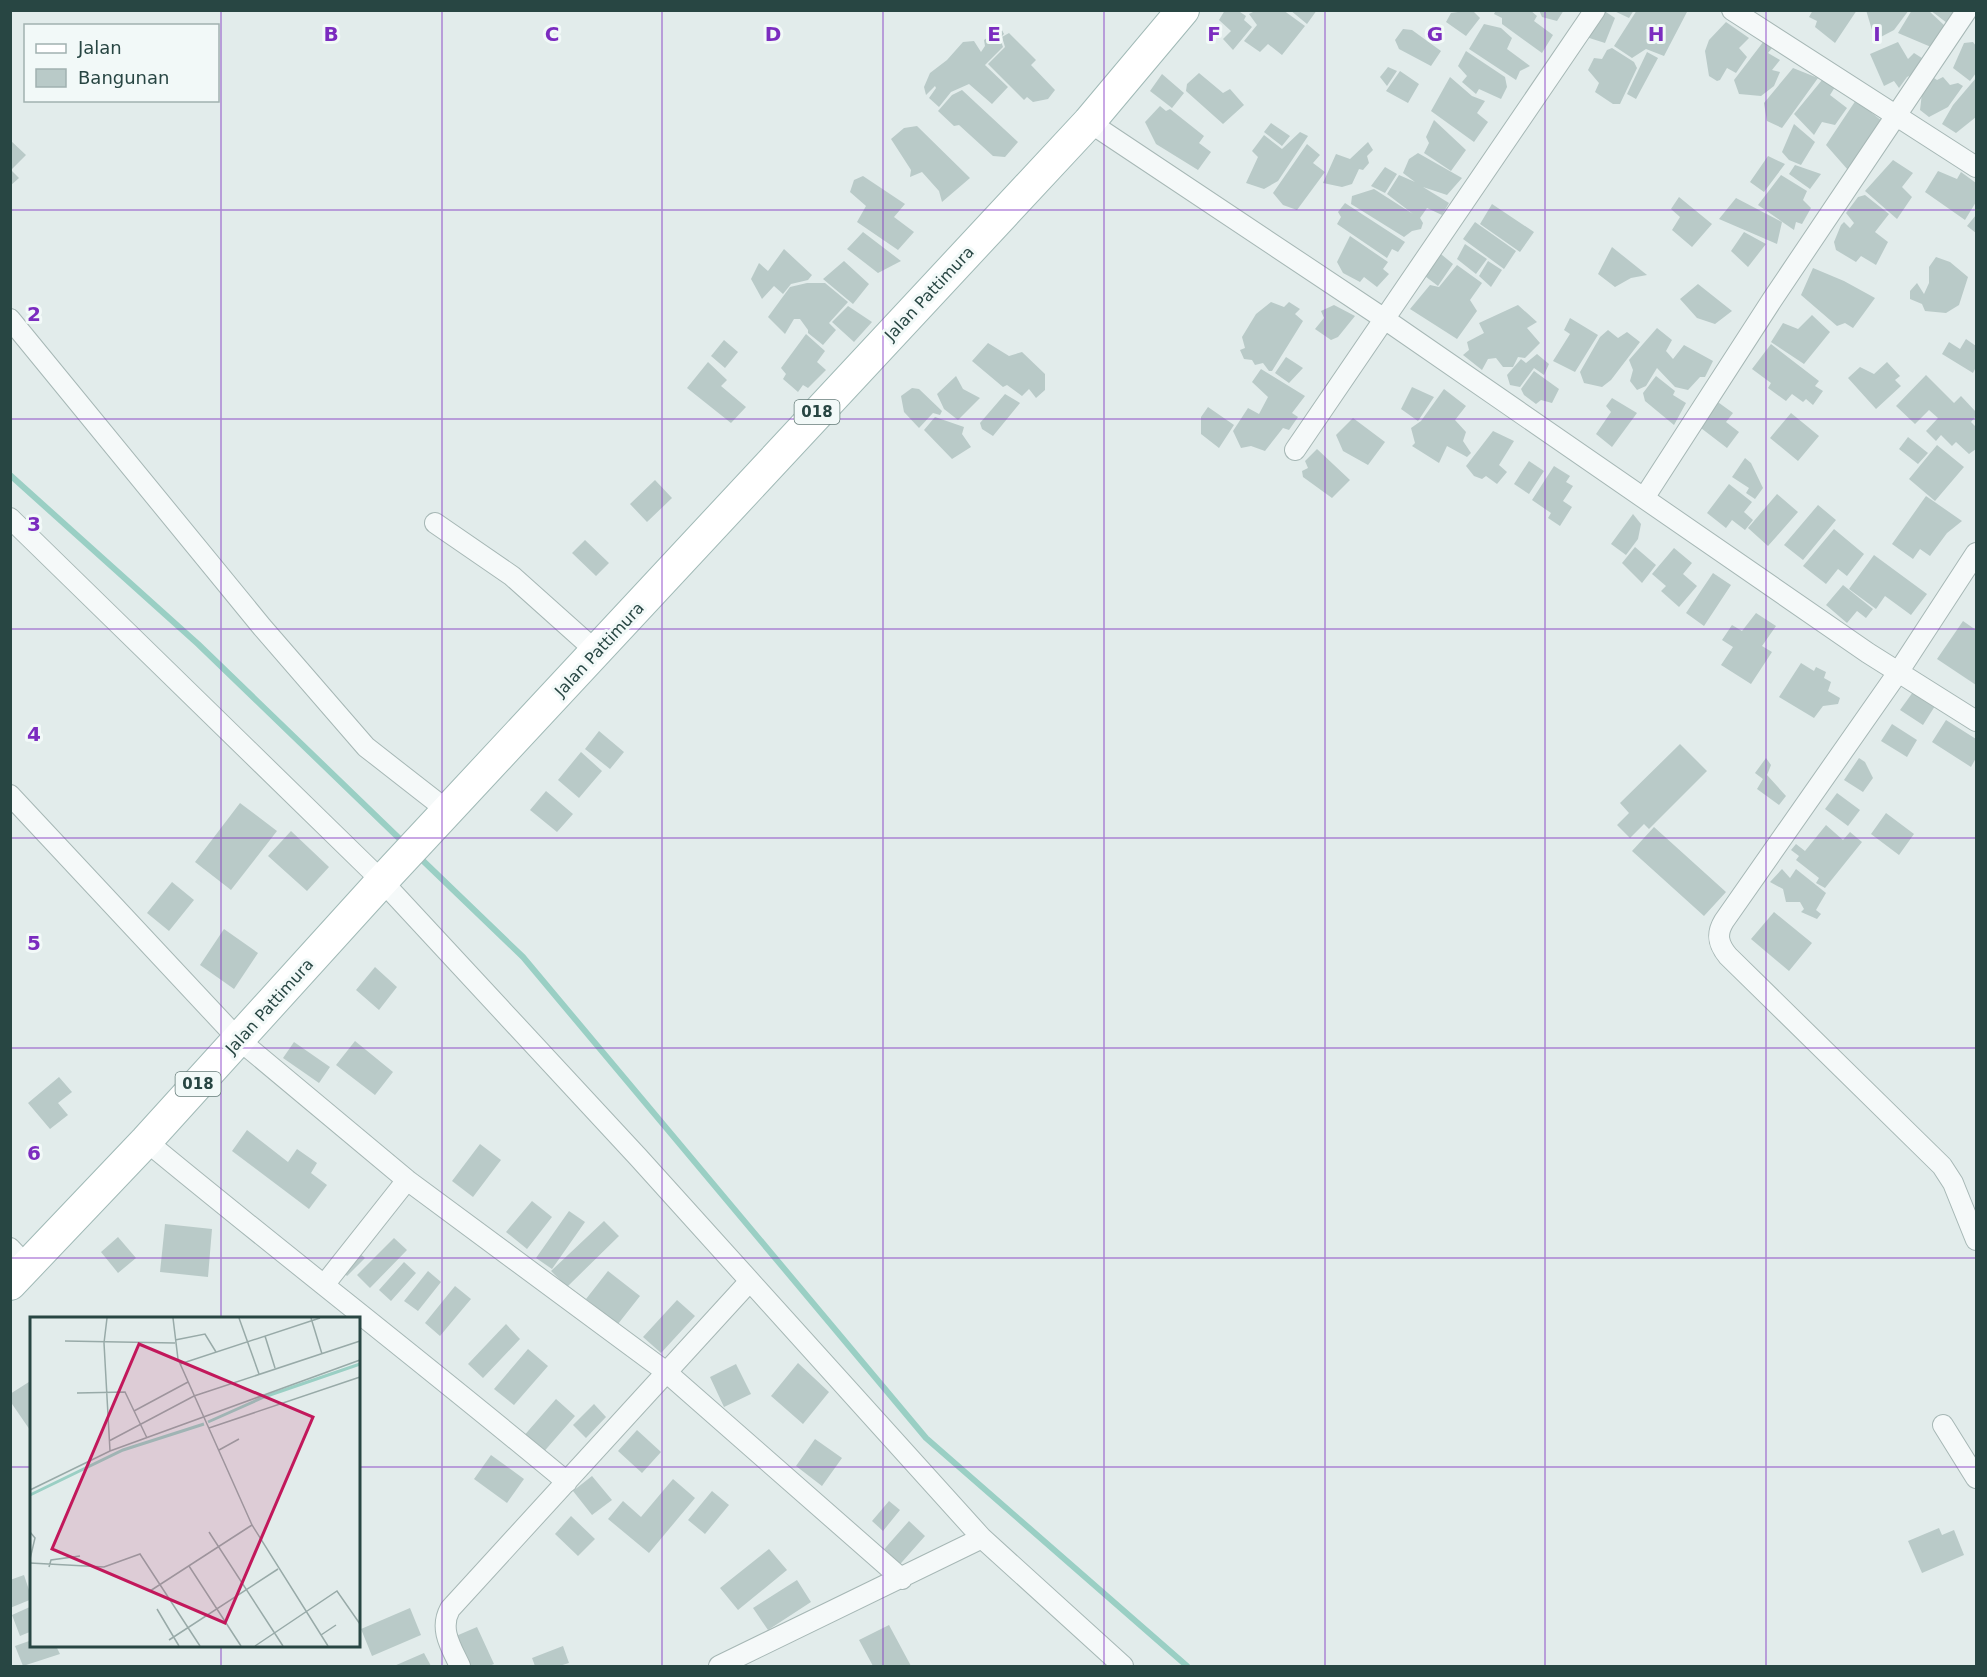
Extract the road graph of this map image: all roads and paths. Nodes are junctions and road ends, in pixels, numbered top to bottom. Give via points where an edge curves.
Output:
1 (1183, 10) edge
2 (1595, 10) edge
3 (1732, 10) edge
4 (1967, 10) edge
5 (1895, 117) junction
6 (1089, 122) junction
7 (1977, 167) edge
8 (10, 319) edge
9 (1386, 320) junction
10 (1295, 450) dead end
11 (1644, 498) junction
12 (10, 518) edge
13 (435, 523) dead end
14 (1977, 553) edge
15 (597, 652) junction
16 (1899, 671) junction
17 (1977, 721) edge
18 (10, 795) edge
19 (448, 811) junction
20 (382, 881) junction
21 (238, 1039) junction
22 (146, 1141) junction
23 (407, 1180) junction
24 (1977, 1240) edge
25 (16, 1266) edge
26 (749, 1282) junction
27 (324, 1285) junction
28 (665, 1371) junction
29 (1943, 1425) dead end
30 (1977, 1478) edge
31 (567, 1482) junction
32 (982, 1538) junction
33 (902, 1579) junction
34 (460, 1666) edge
35 (719, 1666) edge
36 (1123, 1666) edge

1 - 6 main road, Jalan Pattimura / 018
2 - 9 street
3 - 5 street
4 - 5 street
5 - 7 street
5 - 11 street
6 - 9 street
6 - 15 main road, Jalan Pattimura / 018
8 - 19 street via 262,627 366,747
9 - 10 street
9 - 11 street
11 - 16 street
12 - 20 street
13 - 15 street via 512,576
14 - 16 street
15 - 19 main road, Jalan Pattimura / 018
16 - 17 street
16 - 24 street via 1724,921 1719,942 1728,956 1942,1166
18 - 21 street
19 - 20 main road, Jalan Pattimura
20 - 21 main road, Jalan Pattimura / 018
20 - 26 street
21 - 22 main road, Jalan Pattimura / 018
21 - 23 street
22 - 25 main road, Jalan Pattimura / 018
22 - 27 street
23 - 27 street
23 - 28 street
26 - 28 street
26 - 32 street
27 - 31 street
28 - 31 street
28 - 33 street
29 - 30 street
31 - 34 street via 450,1609 445,1630
32 - 33 street
32 - 36 street
33 - 35 street

